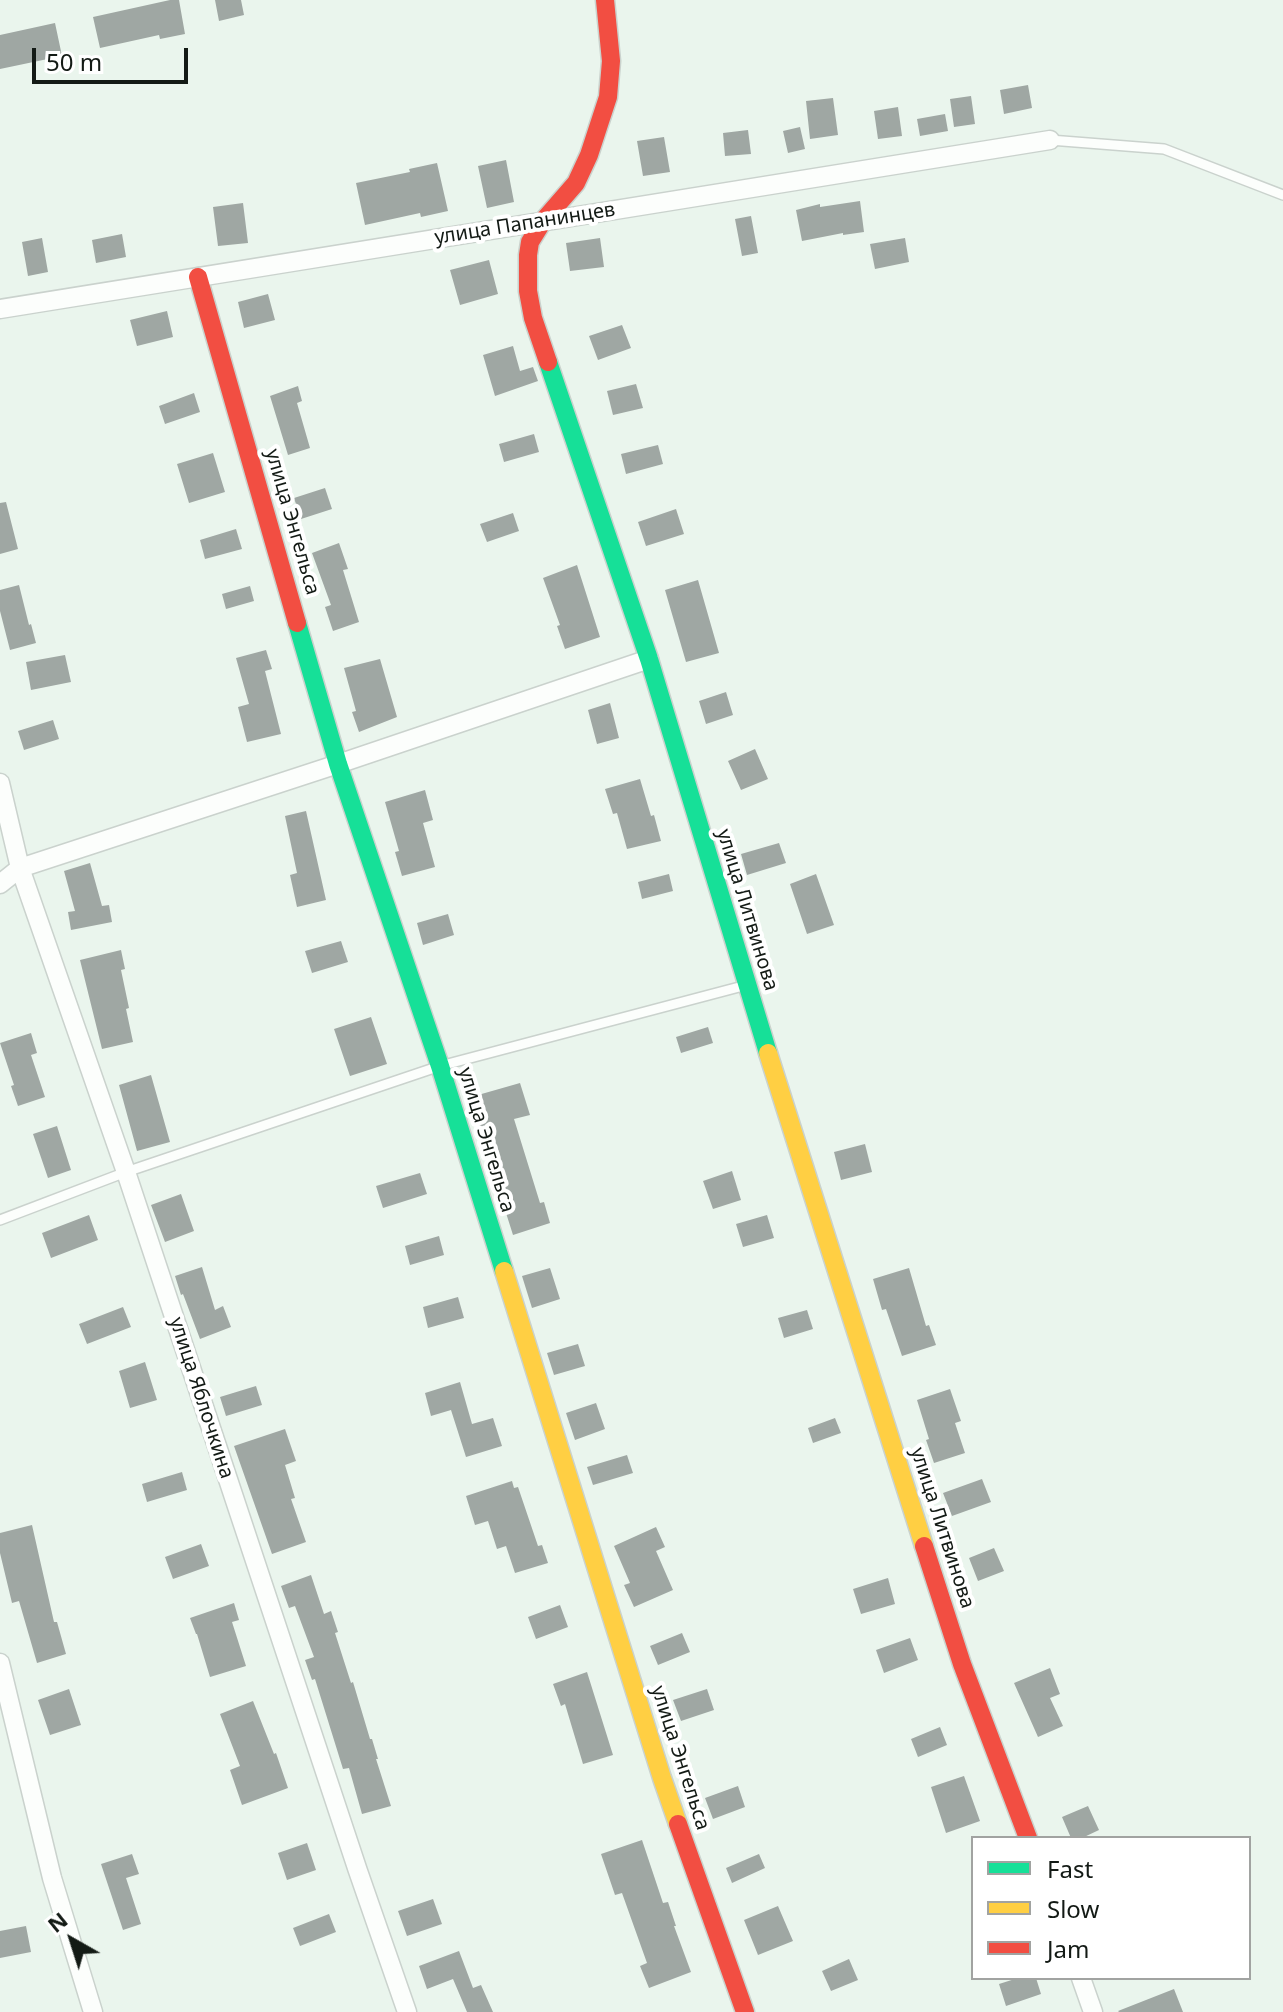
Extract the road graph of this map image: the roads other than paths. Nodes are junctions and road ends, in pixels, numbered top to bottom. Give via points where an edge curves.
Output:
1 (605, 0) edge
2 (1050, 140) joint
3 (1283, 195) edge
4 (543, 221) junction
5 (198, 277) junction
6 (0, 309) edge
7 (649, 659) junction
8 (338, 764) junction
9 (0, 783) edge
10 (20, 868) junction
11 (0, 884) edge
12 (746, 985) junction
13 (440, 1066) junction
14 (126, 1172) junction
15 (0, 1220) edge
16 (0, 1663) edge
17 (1027, 1836) edge
18 (1082, 1980) edge
19 (93, 2012) edge
20 (407, 2012) edge
21 (745, 2012) edge
22 (1093, 2012) edge

1 - 4 street, улица Литвинова via 611,61 608,97 576,183
2 - 3 lane via 1164,149
2 - 4 street, улица Папанинцев
4 - 5 street, улица Папанинцев
4 - 7 street, улица Литвинова via 528,255 533,318
5 - 6 street, улица Папанинцев
5 - 8 street, улица Энгельса
7 - 8 street
7 - 12 street, улица Литвинова
8 - 10 street
8 - 13 street, улица Энгельса
9 - 10 street, улица Яблочкина
10 - 11 street
10 - 14 street, улица Яблочкина
12 - 13 lane
12 - 17 street, улица Литвинова via 962,1664
13 - 14 lane
13 - 21 street, улица Энгельса via 662,1778
14 - 15 lane
14 - 20 street, улица Яблочкина
16 - 19 street via 52,1878
18 - 22 street

